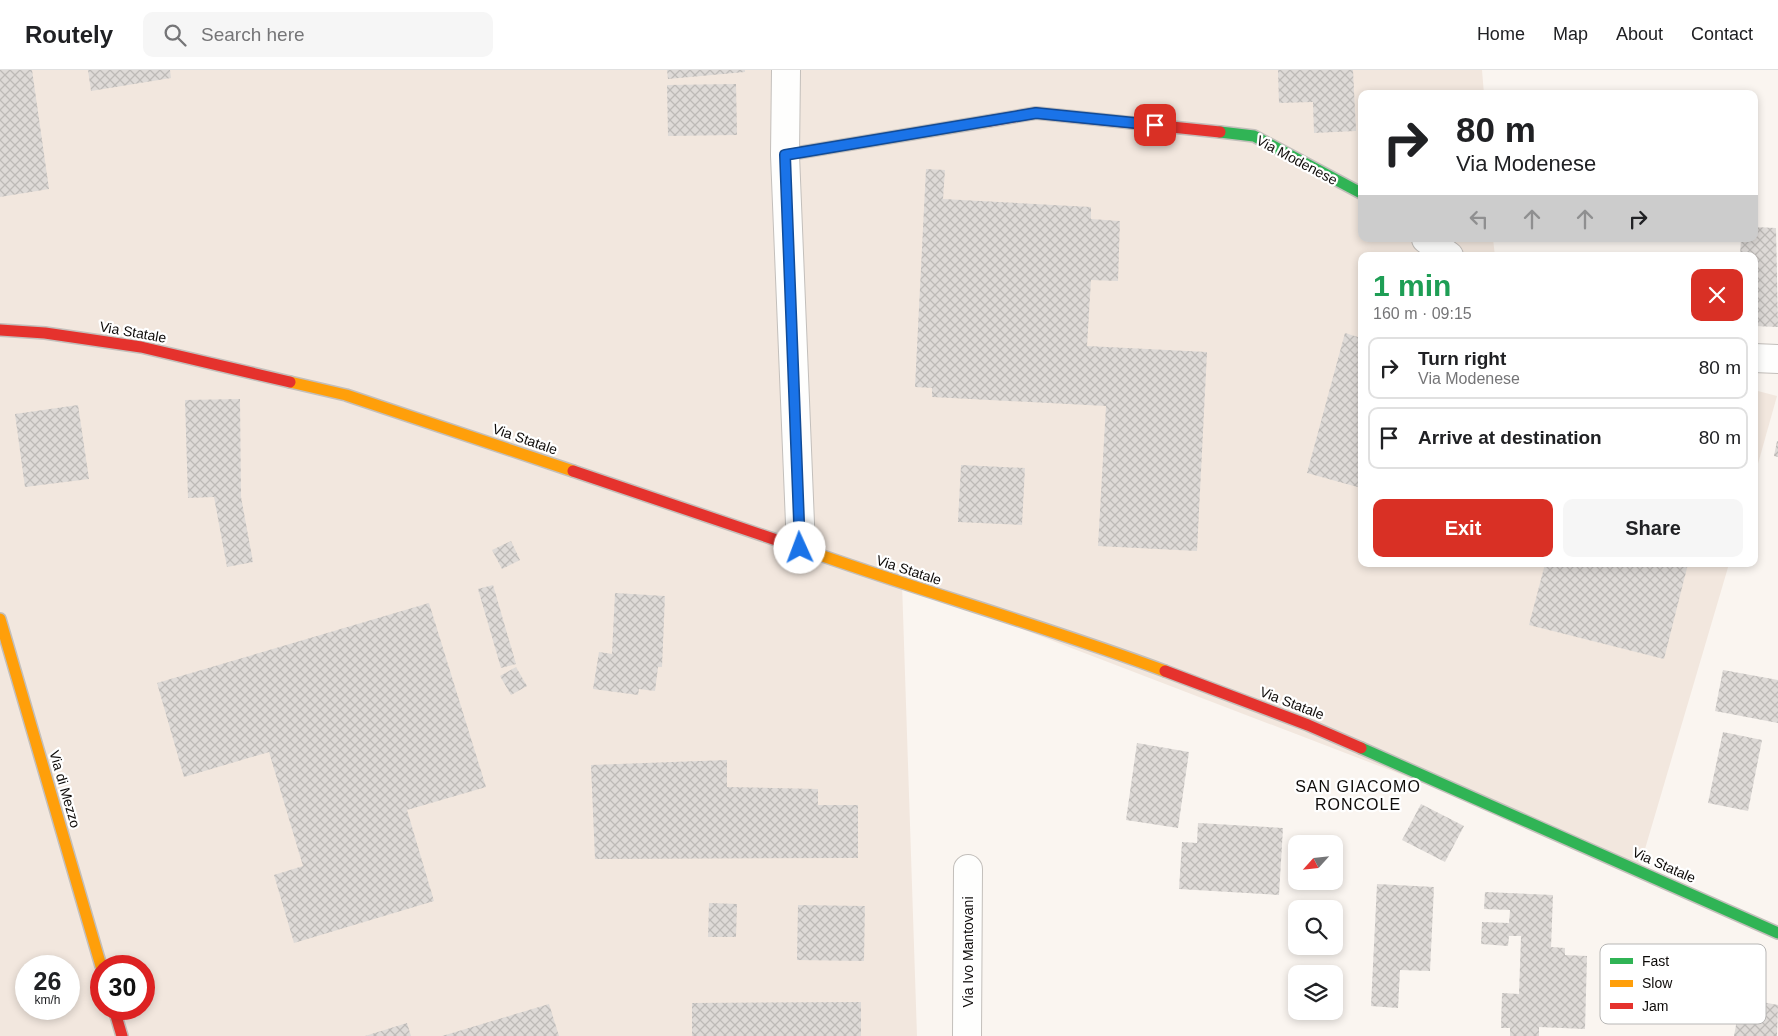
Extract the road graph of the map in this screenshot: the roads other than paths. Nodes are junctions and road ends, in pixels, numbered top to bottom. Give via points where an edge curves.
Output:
1 (786, 70) edge
2 (785, 155) junction
3 (1358, 191) edge
4 (1430, 242) edge
5 (1444, 252) edge
6 (0, 330) edge
7 (1758, 358) edge
8 (1778, 359) edge
9 (800, 548) junction
10 (0, 620) edge
11 (968, 869) dead end
12 (1778, 933) edge
13 (98, 955) edge
14 (117, 1020) edge
15 (122, 1036) edge
16 (967, 1036) edge

1 - 2 street
2 - 3 main road, Via Modenese via 1036,113 1254,136
2 - 9 street
4 - 5 street
6 - 9 main road, Via Statale via 141,347 346,395
7 - 8 street
9 - 12 main road, Via Statale via 886,579 1090,643 1308,725
10 - 13 main road, Via di Mezzo
11 - 16 street, Via Ivo Mantovani
14 - 15 main road

